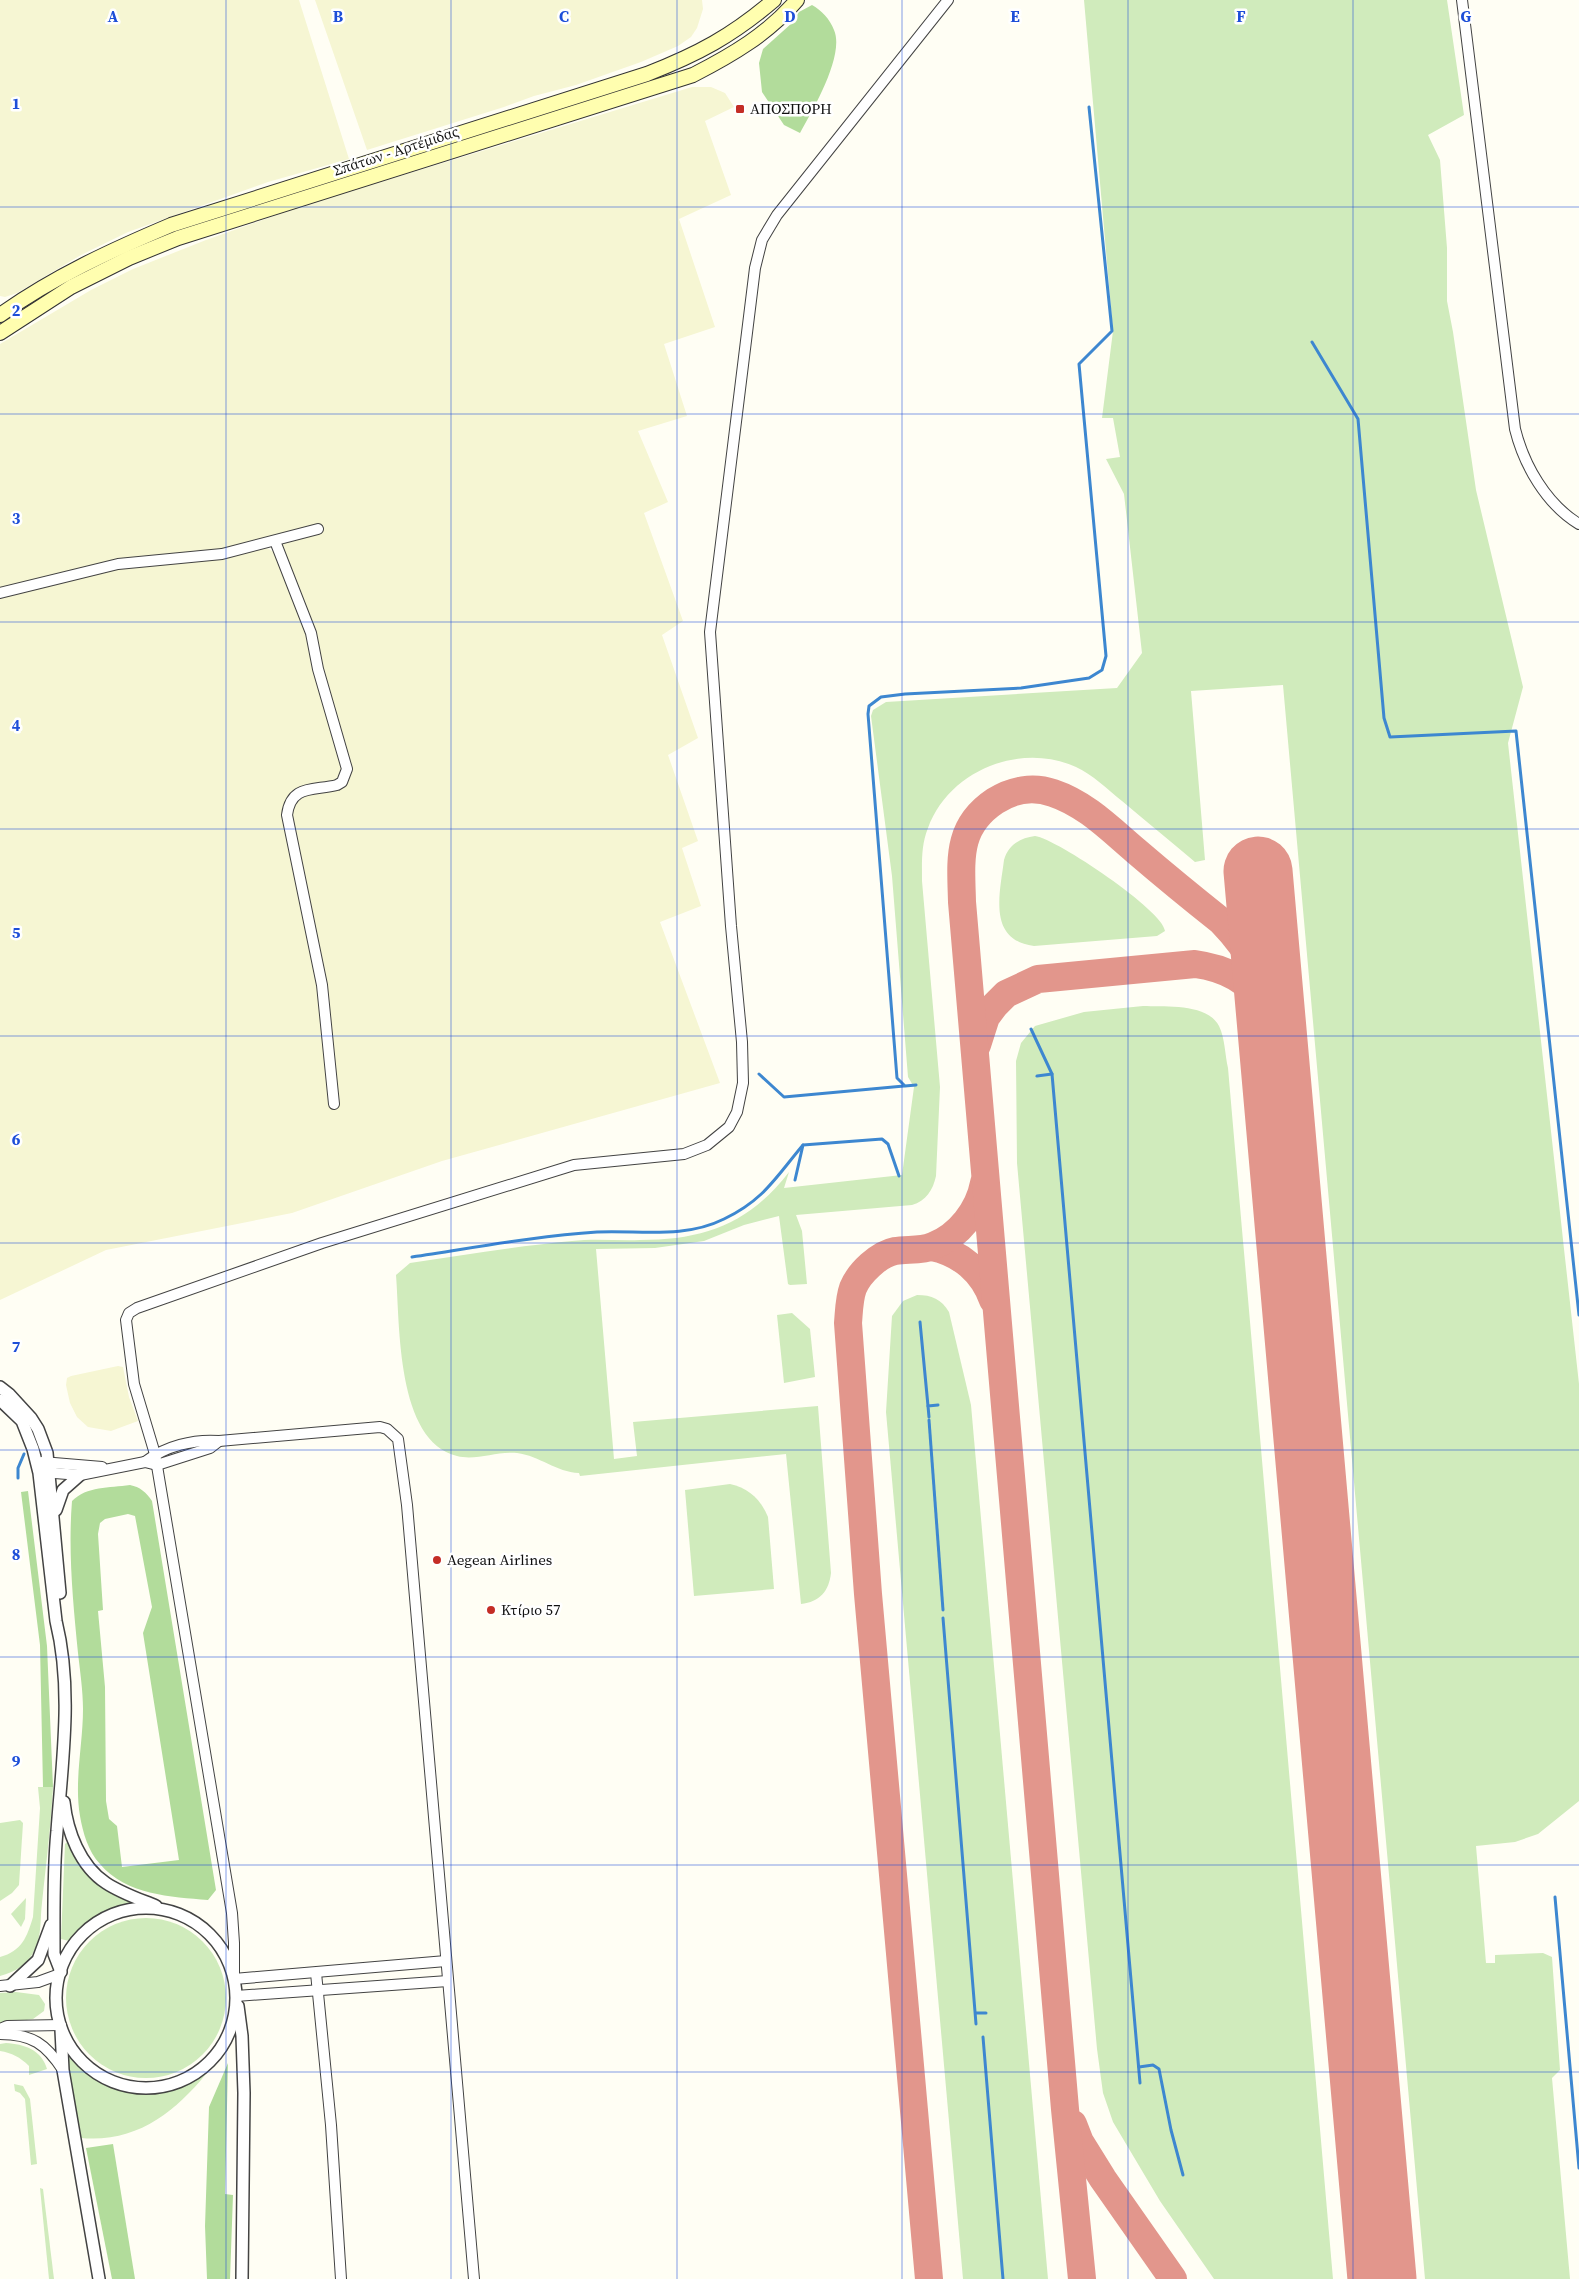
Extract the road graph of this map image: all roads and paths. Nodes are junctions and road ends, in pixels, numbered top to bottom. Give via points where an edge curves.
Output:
1 (774, 0) edge
2 (797, 0) edge
3 (948, 0) edge
4 (1462, 0) edge
5 (0, 315) edge
6 (0, 333) edge
7 (1579, 524) edge
8 (318, 529) dead end
9 (275, 541) junction
10 (0, 593) edge
11 (334, 1104) dead end
12 (0, 1387) edge
13 (0, 1400) edge
14 (219, 1441) junction
15 (156, 1454) junction
16 (145, 1462) junction
17 (157, 1465) junction
18 (43, 1467) junction
19 (116, 1467) junction
20 (80, 1475) junction
21 (54, 1516) junction
22 (60, 1638) junction
23 (61, 1783) junction
24 (167, 1910) junction
25 (55, 1919) junction
26 (446, 1961) junction
27 (60, 1973) junction
28 (316, 1973) junction
29 (234, 1978) junction
30 (448, 1981) junction
31 (5, 1986) edge
32 (317, 1991) junction
33 (236, 1997) junction
34 (61, 2025) junction
35 (0, 2029) edge
36 (0, 2034) edge
37 (63, 2070) junction
38 (99, 2279) edge
39 (242, 2279) edge
40 (341, 2279) edge
41 (474, 2279) edge

1 - 5 main road, Σπάτων - Αρτέμιδας via 739,28 691,57 647,74 171,225 124,244 66,274
2 - 6 main road, Σπάτων - Αρτέμιδας via 742,49 693,75 178,238 71,287
3 - 15 street via 777,216 762,240 755,268 710,632 742,1042 743,1083 737,1112 723,1133 694,1151 574,1165 322,1243 137,1308 129,1313 126,1320 134,1384
4 - 7 street via 1515,429 1539,484 1559,508
8 - 9 street
9 - 10 street via 222,554 118,564
9 - 11 street via 311,633 318,669 348,769 337,785 299,793 291,800 287,815 322,985
12 - 18 street via 31,1418 41,1436
13 - 18 street via 26,1428
14 - 15 street via 206,1440 164,1449
14 - 17 street via 210,1448
14 - 26 street via 380,1427 398,1439 407,1505
15 - 16 street
15 - 17 street
16 - 17 street
16 - 19 street
17 - 29 street via 232,1913
18 - 19 street
18 - 20 street
18 - 21 street
18 - 22 street
19 - 20 street
20 - 21 street via 63,1490
21 - 22 street via 62,1620
22 - 23 street via 66,1712
23 - 24 street via 68,1824 86,1864 104,1882
23 - 25 street via 56,1834
24 - 27 street via 136,1909 101,1921 78,1940
24 - 29 street via 191,1920 207,1932 224,1953
25 - 27 street via 54,1954
25 - 31 street via 48,1929 38,1960
26 - 28 street
26 - 30 street
27 - 31 street via 38,1982
27 - 34 street via 57,1999
28 - 29 street
28 - 32 street
29 - 33 street
30 - 32 street
30 - 41 street
32 - 33 street
32 - 40 street via 332,2125
33 - 34 street via 232,2025 216,2054 192,2075 162,2086 130,2086 100,2075 76,2054
33 - 39 street via 243,2063
34 - 35 street via 7,2026
34 - 37 street
36 - 37 street via 35,2040 50,2052
37 - 38 street

